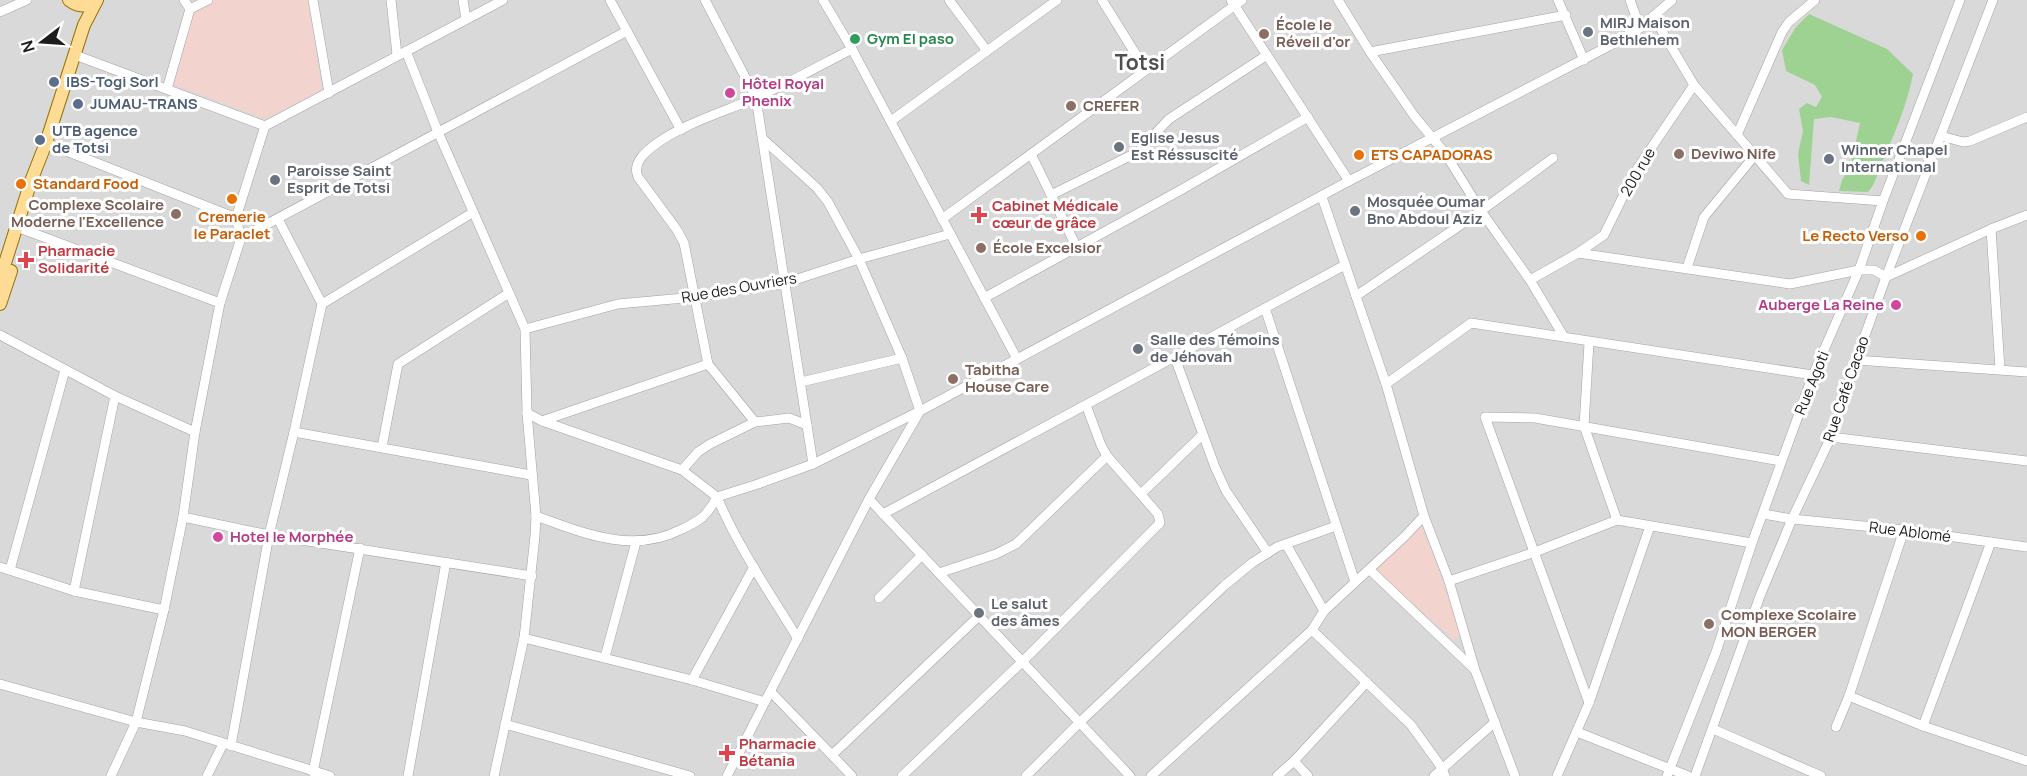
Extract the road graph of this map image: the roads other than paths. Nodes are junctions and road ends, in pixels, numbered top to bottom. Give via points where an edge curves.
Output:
1 (27, 0) edge
2 (69, 0) edge
3 (97, 0) edge
4 (184, 0) edge
5 (207, 0) edge
6 (313, 0) edge
7 (391, 0) edge
8 (464, 0) edge
9 (503, 0) edge
10 (610, 0) edge
11 (705, 0) edge
12 (823, 0) edge
13 (949, 0) edge
14 (1056, 0) edge
15 (1102, 0) edge
16 (1338, 0) edge
17 (1558, 0) edge
18 (1630, 0) edge
19 (1672, 0) edge
20 (1815, 0) edge
21 (1960, 0) edge
22 (1993, 0) edge
23 (1236, 2) edge
24 (82, 6) junction
25 (190, 9) junction
26 (0, 12) edge
27 (1566, 15) junction
28 (1653, 16) junction
29 (466, 19) junction
30 (84, 25) junction
31 (1640, 28) junction
32 (627, 31) junction
33 (852, 50) junction
34 (406, 51) junction
35 (987, 51) junction
36 (1370, 52) junction
37 (75, 55) junction
38 (397, 55) junction
39 (1267, 55) junction
40 (1584, 60) junction
41 (1145, 69) junction
42 (1694, 85) junction
43 (167, 89) junction
44 (328, 93) junction
45 (756, 98) junction
46 (1308, 117) junction
47 (2027, 117) edge
48 (891, 121) junction
49 (266, 126) junction
50 (681, 130) junction
51 (438, 132) junction
52 (1737, 135) junction
53 (1941, 136) junction
54 (763, 139) junction
55 (1433, 139) junction
56 (46, 143) junction
57 (1031, 154) junction
58 (1755, 155) junction
59 (1554, 158) dead end
60 (39, 160) junction
61 (1349, 181) junction
62 (1051, 195) junction
63 (1322, 197) junction
64 (1883, 201) junction
65 (1481, 211) junction
66 (472, 213) junction
67 (2027, 215) edge
68 (236, 218) junction
69 (278, 219) junction
70 (942, 219) junction
71 (22, 229) junction
72 (1991, 229) junction
73 (950, 234) junction
74 (242, 238) junction
75 (1077, 248) junction
76 (1578, 253) junction
77 (859, 259) junction
78 (1344, 266) junction
79 (1687, 268) junction
80 (1859, 270) junction
81 (4, 272) edge
82 (1886, 277) junction
83 (1530, 280) junction
84 (785, 283) junction
85 (509, 294) junction
86 (1356, 296) junction
87 (695, 297) junction
88 (984, 298) junction
89 (220, 303) junction
90 (0, 304) edge
91 (322, 304) junction
92 (1265, 308) junction
93 (525, 329) junction
94 (0, 334) edge
95 (1564, 337) junction
96 (1589, 343) junction
97 (902, 358) junction
98 (1174, 358) junction
99 (1017, 359) junction
100 (1856, 360) junction
101 (708, 364) junction
102 (2000, 369) junction
103 (65, 370) junction
104 (2027, 372) edge
105 (1813, 375) junction
106 (801, 382) junction
107 (1386, 384) junction
108 (116, 396) junction
109 (1086, 405) junction
110 (920, 411) junction
111 (527, 413) junction
112 (542, 421) junction
113 (755, 422) junction
114 (807, 425) junction
115 (1584, 426) junction
116 (195, 432) junction
117 (294, 432) junction
118 (1202, 435) junction
119 (1831, 437) junction
120 (382, 447) junction
121 (1107, 456) junction
122 (1781, 461) junction
123 (2027, 461) edge
124 (813, 464) junction
125 (682, 470) junction
126 (531, 475) junction
127 (1141, 494) junction
128 (717, 496) junction
129 (869, 499) junction
130 (883, 514) junction
131 (1763, 514) junction
132 (536, 516) junction
133 (1424, 516) junction
134 (183, 517) junction
135 (1792, 519) junction
136 (1617, 520) junction
137 (1336, 526) junction
138 (1650, 526) junction
139 (1904, 530) junction
140 (269, 535) junction
141 (636, 542) junction
142 (1991, 542) junction
143 (1752, 543) junction
144 (1286, 544) junction
145 (2027, 547) edge
146 (360, 548) junction
147 (1535, 552) junction
148 (1268, 553) junction
149 (922, 555) junction
150 (446, 562) junction
151 (0, 567) edge
152 (754, 567) junction
153 (10, 570) junction
154 (1370, 570) junction
155 (939, 573) junction
156 (532, 576) junction
157 (1449, 581) junction
158 (1355, 582) junction
159 (74, 591) junction
160 (879, 598) dead end
161 (164, 610) junction
162 (1324, 610) junction
163 (979, 616) junction
164 (1312, 630) junction
165 (524, 638) junction
166 (798, 639) junction
167 (605, 657) junction
168 (1023, 662) junction
169 (1475, 670) junction
170 (692, 680) junction
171 (1367, 682) junction
172 (0, 684) edge
173 (771, 692) junction
174 (1848, 696) junction
175 (765, 702) junction
176 (1589, 703) junction
177 (136, 722) junction
178 (1080, 722) junction
179 (1495, 722) junction
180 (505, 724) junction
181 (1923, 726) junction
182 (1836, 727) dead end
183 (1713, 729) junction
184 (1577, 732) junction
185 (227, 745) junction
186 (832, 755) junction
187 (1294, 760) junction
188 (2027, 760) edge
189 (307, 772) edge
190 (1444, 772) edge
191 (1668, 772) edge
192 (111, 776) edge
193 (207, 776) edge
194 (330, 776) edge
195 (408, 776) edge
196 (494, 776) edge
197 (690, 776) edge
198 (728, 776) edge
199 (852, 776) edge
200 (902, 776) edge
201 (1026, 776) edge
202 (1130, 776) edge
203 (1151, 776) edge
204 (1277, 776) edge
205 (1308, 776) edge
206 (1434, 776) edge
207 (1515, 776) edge
208 (1557, 776) edge
209 (1688, 776) edge
210 (1695, 776) edge
211 (1821, 776) edge

1 - 26 street
2 - 24 main road
3 - 24 main road
3 - 30 main road
4 - 25 street
5 - 25 street
6 - 44 street
7 - 38 street
8 - 29 street
9 - 29 street
10 - 32 street
11 - 45 street
12 - 33 street
13 - 35 street
14 - 35 street
15 - 41 street
16 - 36 street
17 - 27 street
18 - 31 street
19 - 28 street
20 - 52 street via 1782,32
21 - 64 street, Rue Agoti
22 - 53 street, Rue Café Cacao
23 - 39 street
23 - 41 street
24 - 30 main road
25 - 43 street
27 - 36 street
27 - 40 street
28 - 31 street
28 - 42 street
29 - 34 street
30 - 37 main road
31 - 40 street
32 - 50 street
32 - 51 street
33 - 45 street
33 - 48 street
34 - 38 street
34 - 51 street
35 - 48 street
36 - 55 street
37 - 43 street
37 - 56 main road
38 - 44 street
39 - 46 street
39 - 62 street via 1169,119 1138,152
40 - 55 street
41 - 57 street
42 - 52 street
42 - 76 street, 200 rue via 1635,172 1604,235
43 - 49 street
44 - 49 street
45 - 50 street
45 - 54 street
46 - 61 street
46 - 75 street
47 - 53 street via 1970,141
48 - 70 street
49 - 68 street
50 - 87 street via 655,145 637,162 636,172 684,243
51 - 66 street
51 - 69 street
52 - 58 street
53 - 82 street, Rue Café Cacao
54 - 77 street via 822,194
54 - 84 street
55 - 61 street
55 - 65 street
56 - 60 main road
56 - 68 street
57 - 62 street
57 - 70 street
58 - 64 street via 1788,194
58 - 79 street via 1704,217
59 - 65 street
60 - 71 main road
60 - 81 main road
61 - 63 street
62 - 75 street
63 - 78 street
63 - 99 street
64 - 80 street, Rue Agoti
65 - 83 street
65 - 86 street
66 - 85 street
66 - 91 street
67 - 72 street
68 - 74 street
69 - 74 street
69 - 91 street
70 - 73 street
71 - 81 main road
71 - 89 street
72 - 82 street
72 - 102 street
73 - 77 street, Rue des Ouvriers
73 - 88 street
74 - 89 street
75 - 88 street
76 - 79 street
76 - 83 street, 200 rue
77 - 84 street, Rue des Ouvriers
77 - 97 street
78 - 86 street
78 - 92 street
79 - 80 street via 1790,284
80 - 82 street via 1875,270
80 - 105 street, Rue Agoti
81 - 90 main road
82 - 100 street, Rue Café Cacao
83 - 95 street
84 - 87 street, Rue des Ouvriers
84 - 106 street
85 - 93 street
85 - 120 street via 398,364
86 - 107 street
87 - 93 street, Rue des Ouvriers via 618,304
87 - 101 street
88 - 99 street
89 - 116 street
91 - 117 street
92 - 98 street
92 - 137 street
93 - 111 street
94 - 103 street
95 - 96 street
95 - 107 street via 1471,323
96 - 105 street
96 - 115 street
97 - 106 street
97 - 110 street
98 - 109 street
98 - 118 street
99 - 110 street
100 - 102 street
100 - 119 street, Rue Café Cacao
101 - 112 street
101 - 113 street
102 - 104 street
103 - 108 street
103 - 153 street
105 - 122 street, Rue Agoti
106 - 114 street
107 - 133 street
108 - 116 street
108 - 159 street
109 - 121 street
109 - 130 street
110 - 124 street
110 - 129 street
111 - 112 street
111 - 126 street
112 - 125 street
113 - 114 street via 789,418
113 - 125 street via 710,444
114 - 124 street
115 - 122 street
115 - 136 street
115 - 147 street via 1534,418 1485,417
116 - 134 street
117 - 120 street
117 - 140 street
118 - 127 street
118 - 148 street via 1226,491
119 - 123 street
119 - 135 street, Rue Café Cacao
120 - 126 street
121 - 127 street
121 - 155 street via 1017,544
122 - 131 street, Rue Agoti
124 - 128 street
125 - 128 street
126 - 132 street
127 - 168 street via 1158,514 1160,523
128 - 141 street via 706,515 694,523 663,537
128 - 152 street
129 - 130 street
129 - 166 street
130 - 149 street
131 - 135 street, Rue Ablomé
131 - 143 street, Rue Agoti
132 - 141 street via 591,536
132 - 156 street
133 - 154 street
133 - 157 street
134 - 140 street
134 - 161 street
135 - 139 street, Rue Ablomé
135 - 183 street, Rue Café Cacao
136 - 138 street
136 - 147 street
137 - 144 street
137 - 158 street
138 - 143 street
138 - 176 street
139 - 142 street, Rue Ablomé
139 - 174 street
140 - 146 street
140 - 185 street
141 - 167 street
142 - 145 street, Rue Ablomé
142 - 181 street
143 - 191 street, Rue Agoti via 1716,652
144 - 148 street
144 - 162 street
146 - 150 street
146 - 189 street
147 - 157 street
147 - 176 street
148 - 178 street via 1224,586
149 - 155 street
149 - 160 street
150 - 156 street
150 - 195 street
151 - 153 street
152 - 166 street
152 - 170 street
153 - 159 street
154 - 158 street
154 - 169 street
155 - 163 street
156 - 165 street
157 - 169 street
158 - 162 street
159 - 161 street
161 - 177 street
162 - 164 street
163 - 168 street
163 - 186 street
164 - 171 street
164 - 203 street
165 - 167 street
165 - 180 street
166 - 173 street
167 - 170 street
168 - 178 street
168 - 200 street
169 - 179 street
170 - 175 street
171 - 187 street
171 - 190 street via 1412,725
172 - 177 street
173 - 175 street
173 - 186 street
174 - 181 street
174 - 182 street
175 - 198 street
176 - 184 street
177 - 185 street via 185,731
177 - 192 street
178 - 201 street
178 - 202 street
179 - 190 street
179 - 207 street
180 - 196 street
180 - 197 street
181 - 188 street
183 - 210 street, Rue Café Cacao
183 - 211 street
184 - 191 street
184 - 208 street
185 - 189 street
185 - 193 street
186 - 199 street
187 - 204 street
187 - 205 street
189 - 194 street
190 - 206 street
191 - 209 street

